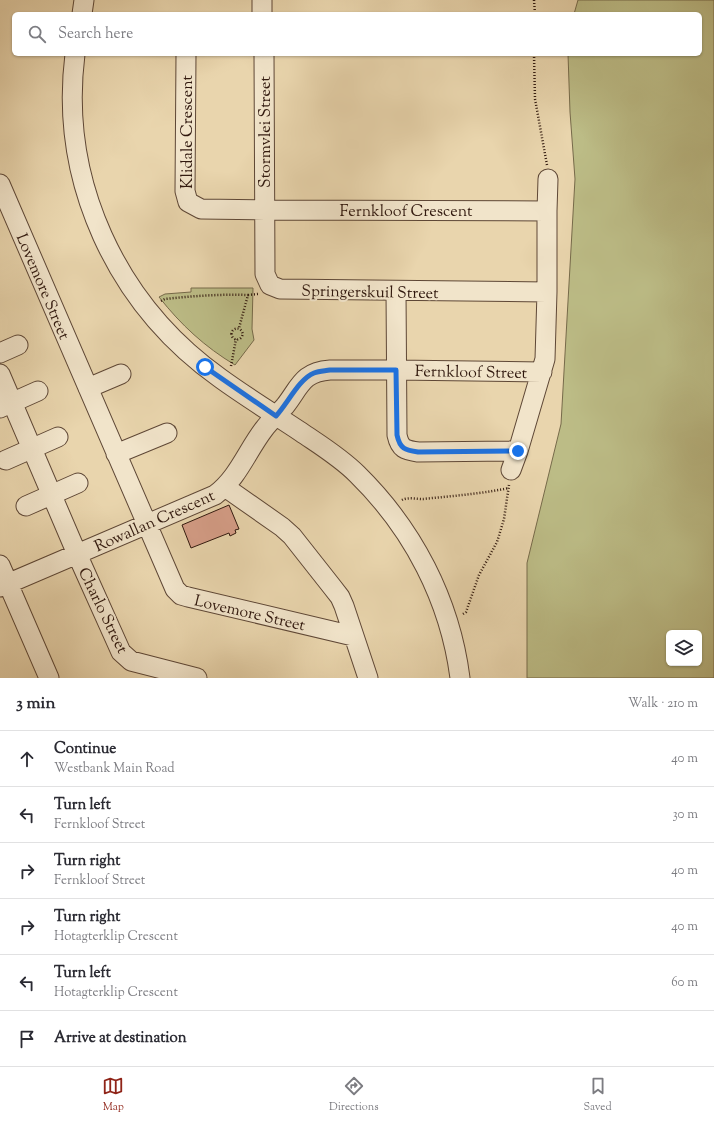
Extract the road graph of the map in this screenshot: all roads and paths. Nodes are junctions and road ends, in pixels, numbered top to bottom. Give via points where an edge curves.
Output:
1 (84, 0) edge
2 (262, 0) edge
3 (534, 0) edge
4 (82, 12) edge
5 (262, 12) edge
6 (535, 12) edge
7 (75, 56) edge
8 (186, 56) edge
9 (264, 56) edge
10 (534, 56) edge
11 (548, 179) joint
12 (0, 184) edge
13 (265, 210) junction
14 (547, 211) junction
15 (396, 291) junction
16 (547, 292) junction
17 (160, 302) dead end
18 (239, 328) junction
19 (236, 339) junction
20 (18, 345) dead end
21 (0, 353) edge
22 (231, 366) dead end
23 (396, 370) junction
24 (542, 372) junction
25 (0, 374) edge
26 (121, 374) dead end
27 (88, 388) junction
28 (38, 391) dead end
29 (6, 406) edge
30 (276, 416) junction
31 (167, 433) dead end
32 (58, 437) dead end
33 (31, 449) junction
34 (518, 451) junction
35 (116, 454) junction
36 (6, 460) dead end
37 (510, 479) junction
38 (78, 483) dead end
39 (225, 487) junction
40 (52, 494) junction
41 (402, 500) dead end
42 (26, 506) dead end
43 (147, 524) junction
44 (77, 554) junction
45 (0, 564) edge
46 (4, 585) edge
47 (463, 614) dead end
48 (353, 636) junction
49 (49, 678) edge
50 (197, 678) edge
51 (368, 678) edge
52 (460, 678) edge

1 - 4 street
2 - 5 street
3 - 6 path
7 - 30 street via 72,104 81,175 95,220 117,266 145,308 173,340 205,367
8 - 13 street, Klidale Crescent via 185,191 188,202 201,208
9 - 13 street, Stormvlei Street
10 - 11 path via 535,99
11 - 14 street
12 - 27 street, Lovemore Street
13 - 14 street, Fernkloof Crescent
13 - 15 street, Springerskuil Street via 265,274 274,288
14 - 16 street
15 - 16 street, Springerskuil Street
15 - 23 street
16 - 24 street via 546,354
17 - 18 path via 211,295 248,295
18 - 19 path via 243,334
18 - 19 path via 232,330
19 - 22 path
20 - 21 street
23 - 24 street, Fernkloof Street
23 - 30 street, Fernkloof Street via 330,370 313,373 300,384
23 - 34 street via 397,435 402,448 418,452
24 - 34 street
25 - 29 street, Charlo Street
26 - 27 street
27 - 35 street, Lovemore Street
28 - 29 street
29 - 33 street, Charlo Street
30 - 39 street, Rowallan Crescent via 264,429
30 - 52 street via 327,449 356,473 398,520 424,564 443,605 452,634
31 - 35 street
32 - 33 street
33 - 36 street
33 - 40 street, Charlo Street
34 - 37 street
35 - 43 street, Lovemore Street
37 - 41 path via 457,496
37 - 47 path via 504,519 496,542 479,574 466,612
38 - 40 street
39 - 43 street, Rowallan Crescent via 215,495
39 - 48 street via 292,536 340,597
40 - 42 street
40 - 44 street, Charlo Street
43 - 44 street, Rowallan Crescent
43 - 48 street, Lovemore Street via 171,582 181,595
44 - 46 street, Rowallan Crescent
44 - 50 street, Charlo Street via 117,644 126,658 143,665
45 - 46 street
46 - 49 street
48 - 51 street

